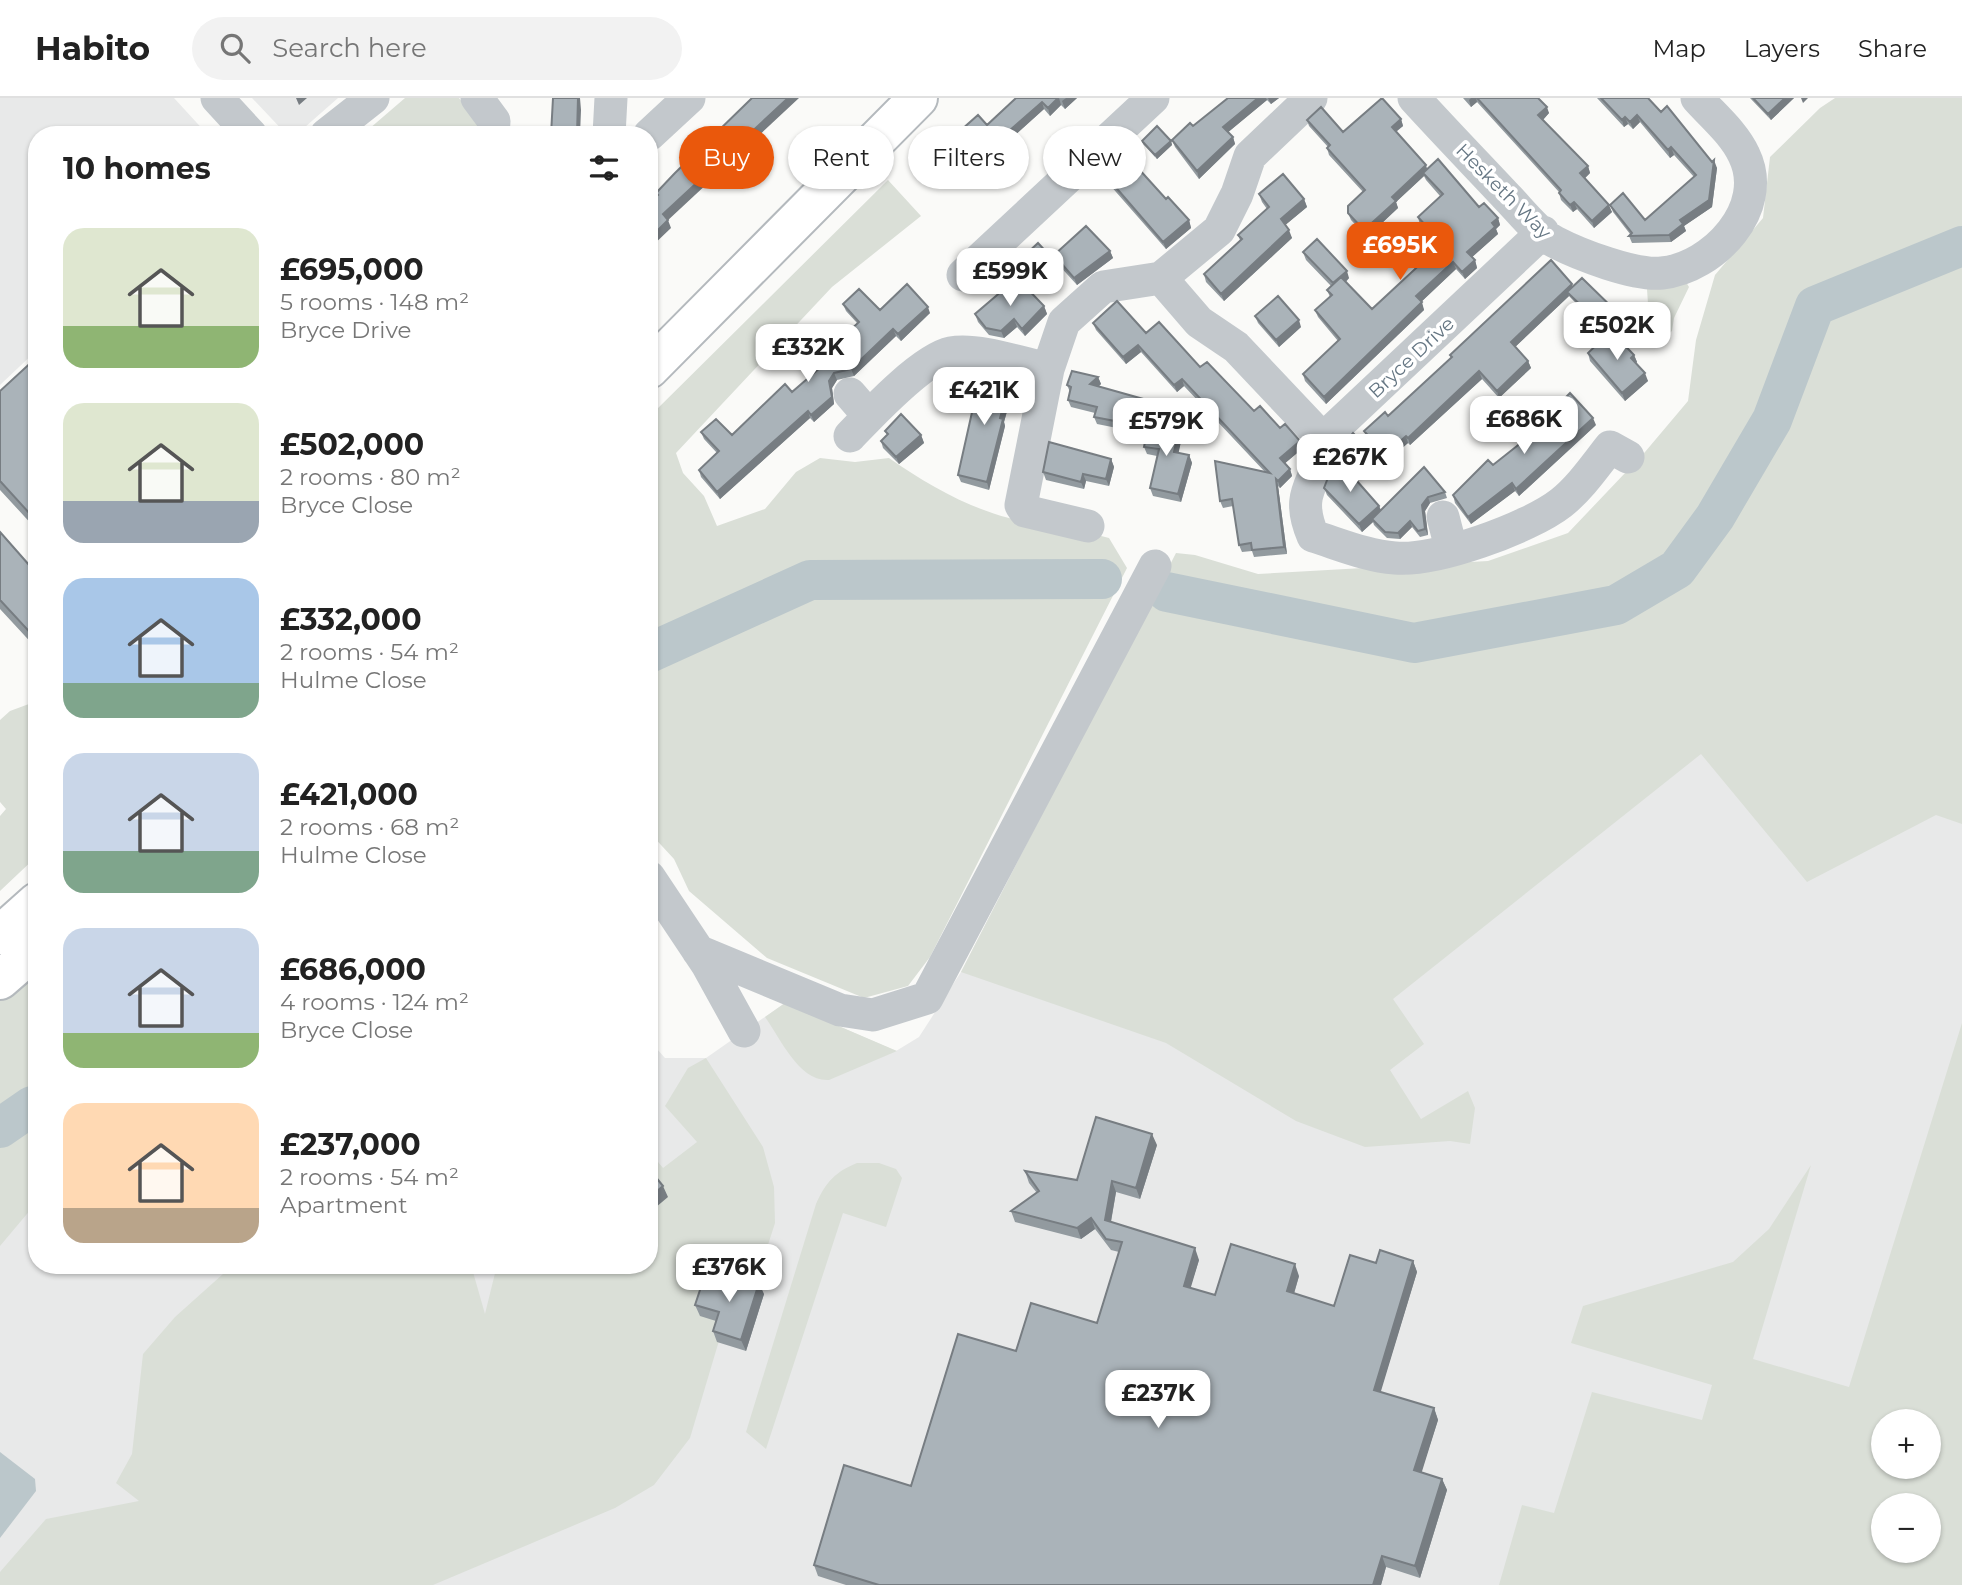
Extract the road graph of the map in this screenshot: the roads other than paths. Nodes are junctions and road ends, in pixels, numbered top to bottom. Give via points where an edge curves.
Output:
1 (217, 98) edge
2 (373, 98) edge
3 (477, 98) edge
4 (611, 98) edge
5 (689, 98) edge
6 (918, 98) edge
7 (1153, 98) edge
8 (1311, 98) edge
9 (1414, 98) edge
10 (1697, 98) edge
11 (243, 126) edge
12 (337, 126) edge
13 (494, 126) edge
14 (609, 126) edge
15 (658, 127) edge
16 (796, 219) junction
17 (1544, 232) junction
18 (963, 275) dead end
19 (1161, 278) junction
20 (658, 326) edge
21 (658, 360) edge
22 (1048, 369) junction
23 (856, 415) dead end
24 (1323, 439) junction
25 (1628, 457) dead end
26 (1443, 517) dead end
27 (1088, 526) dead end
28 (1451, 548) junction
29 (1155, 566) dead end
30 (658, 891) edge
31 (28, 910) edge
32 (0, 935) edge
33 (698, 951) junction
34 (28, 955) edge
35 (0, 980) edge
36 (744, 1031) dead end

1 - 11 street
2 - 12 street
3 - 13 street
4 - 14 street
5 - 15 street
6 - 16 highway
7 - 18 street
8 - 19 street via 1250,156 1219,230
9 - 17 street, Hesketh Way
10 - 17 street, Hesketh Way via 1745,156 1750,181 1747,208 1720,244 1696,261 1661,273 1613,264 1554,242
16 - 20 highway
16 - 21 highway
17 - 24 street, Bryce Drive
19 - 22 street via 1103,287 1064,322
19 - 24 street via 1199,322 1236,346
22 - 23 street via 950,353
22 - 27 street via 1021,505 1025,511
24 - 28 street via 1319,468 1304,496 1313,536 1396,558
25 - 28 street via 1610,447 1562,502 1537,519
26 - 28 street
29 - 33 street via 927,998 873,1014 839,1010
30 - 33 street
31 - 32 highway
33 - 36 street
34 - 35 highway

